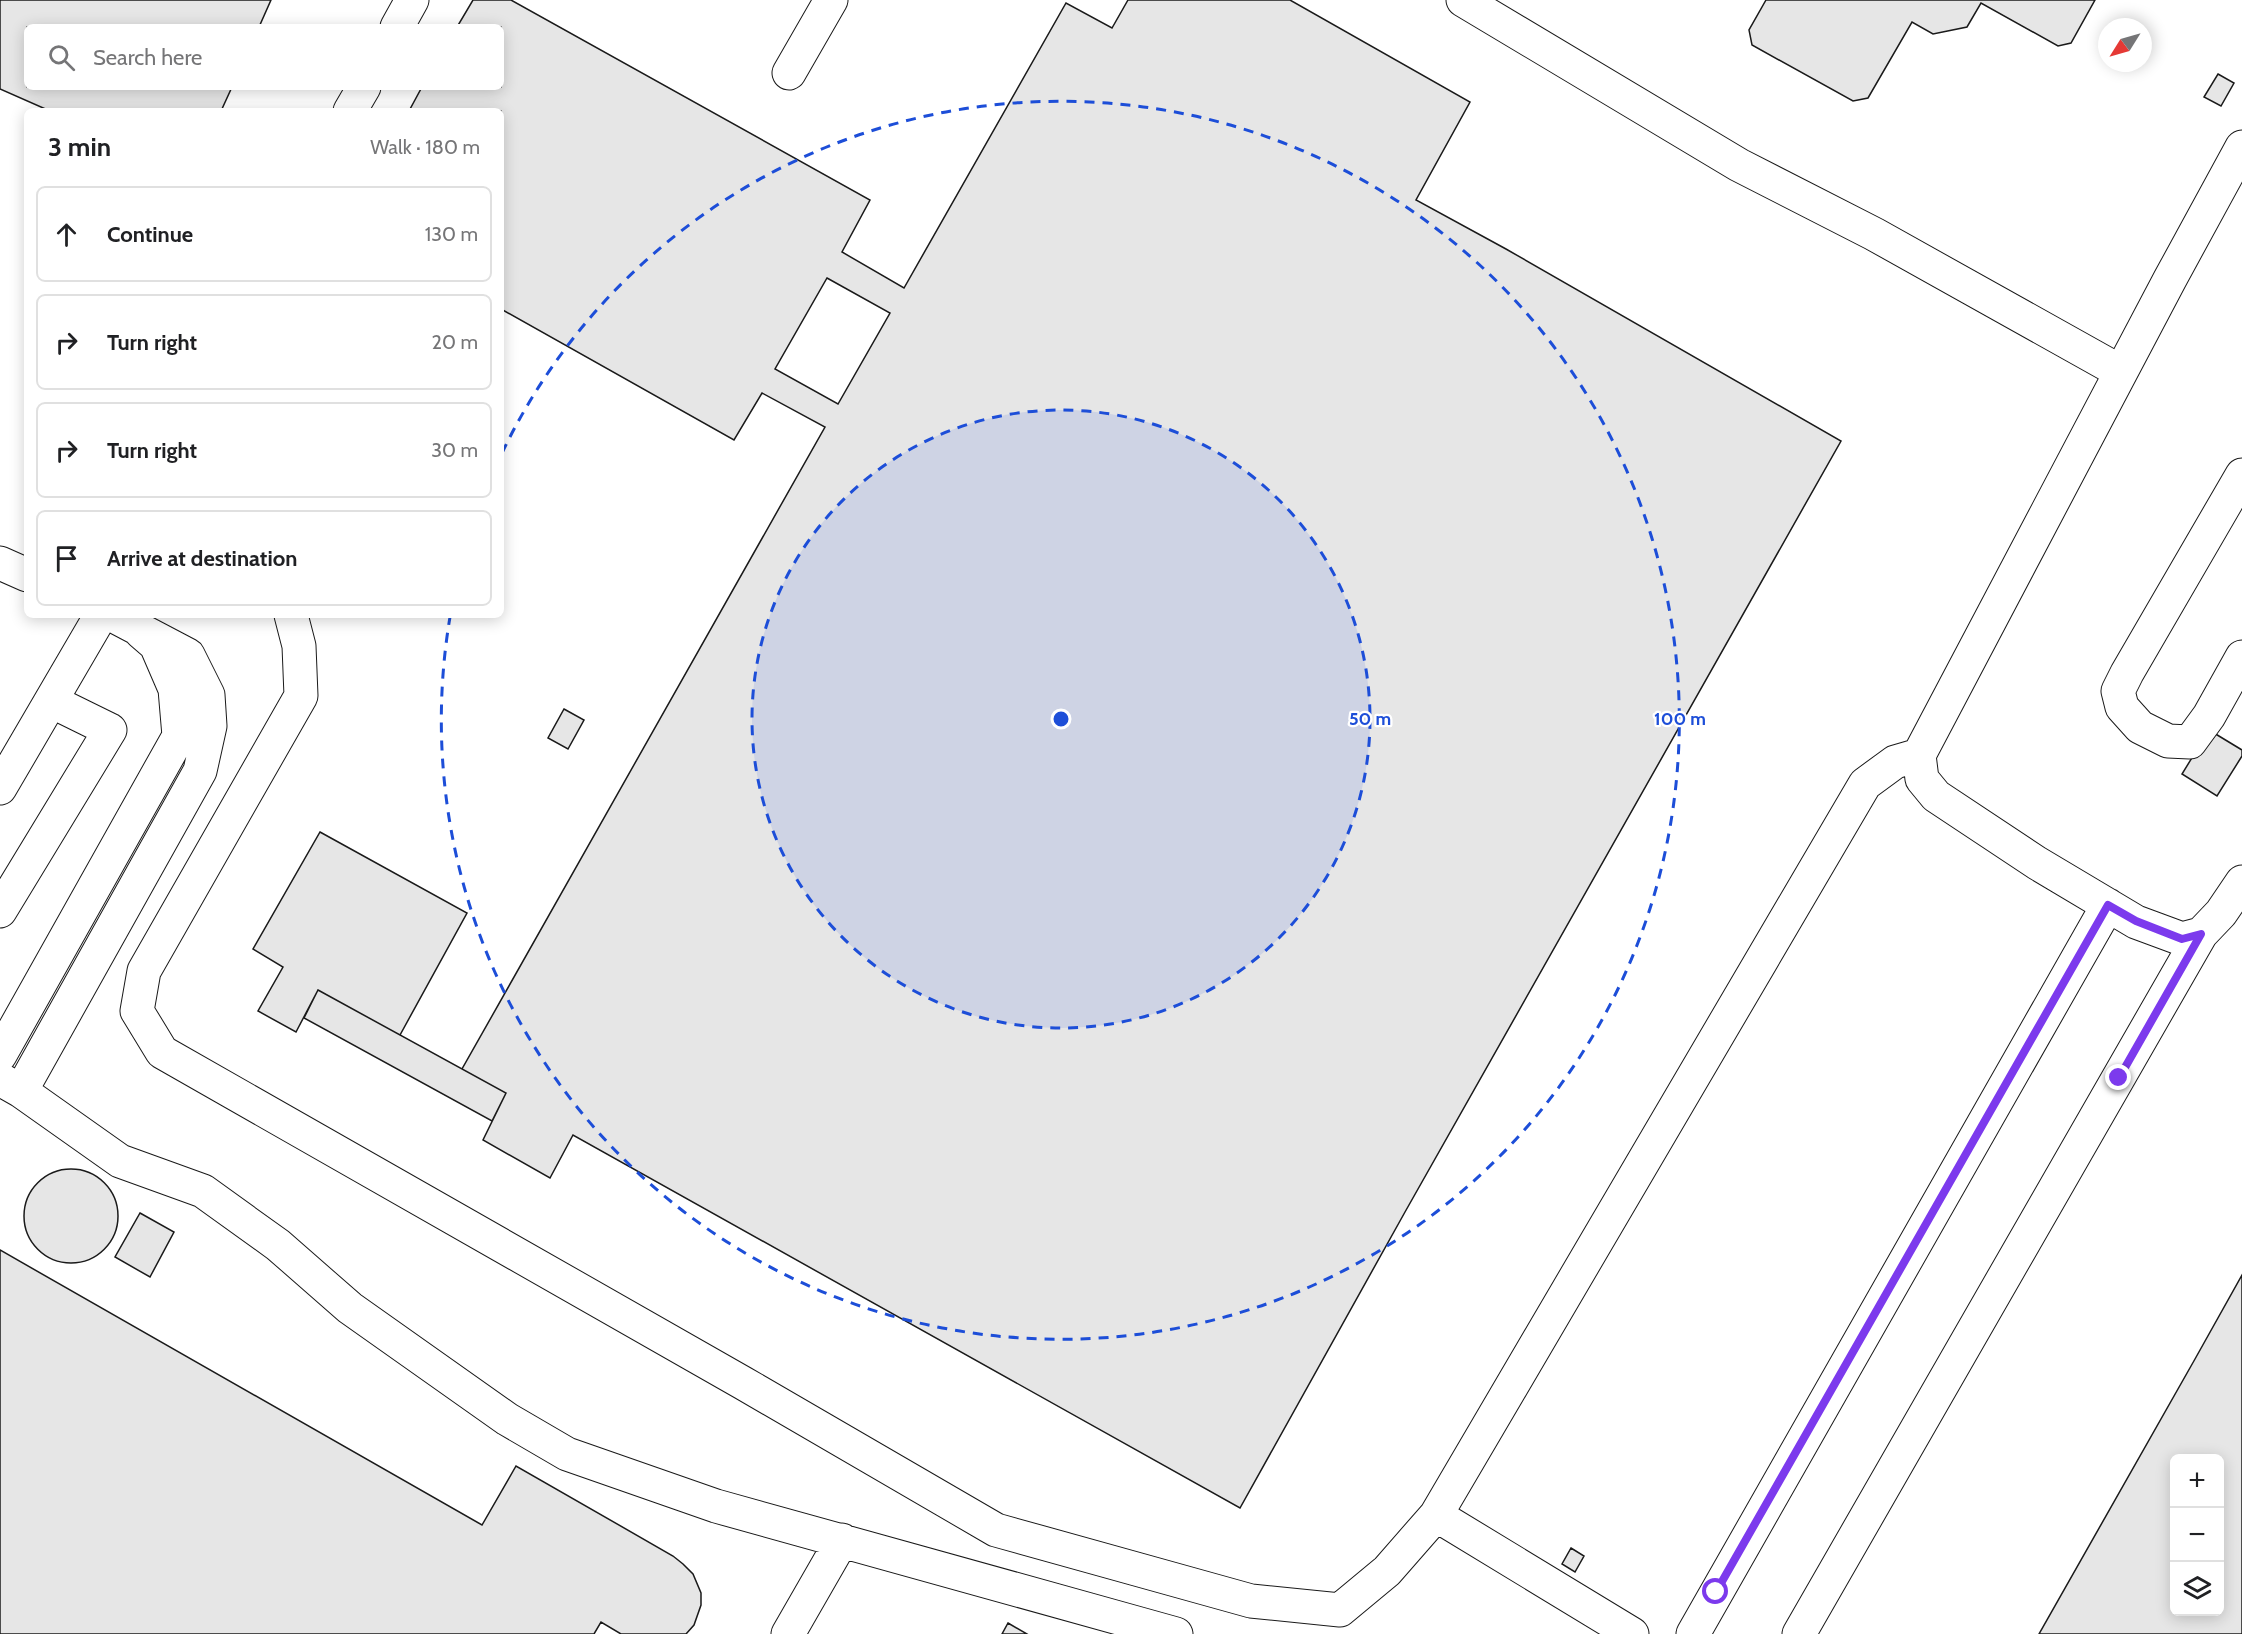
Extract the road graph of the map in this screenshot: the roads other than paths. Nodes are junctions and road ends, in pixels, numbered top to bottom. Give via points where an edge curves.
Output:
1 (412, 0) edge
2 (831, 0) edge
3 (1463, 0) edge
4 (399, 24) edge
5 (789, 73) dead end
6 (362, 90) edge
7 (352, 108) edge
8 (2242, 147) edge
9 (2121, 372) junction
10 (2242, 475) edge
11 (0, 563) edge
12 (24, 574) edge
13 (99, 618) edge
14 (292, 618) edge
15 (122, 620) edge
16 (2242, 657) edge
17 (51, 700) junction
18 (1919, 755) junction
19 (0, 788) edge
20 (2242, 882) edge
21 (2108, 905) junction
22 (0, 911) edge
23 (2201, 934) junction
24 (0, 1055) edge
25 (10, 1085) edge
26 (1436, 1515) junction
27 (842, 1540) junction
28 (788, 1634) edge
29 (1176, 1634) edge
30 (1632, 1634) edge
31 (1693, 1634) edge
32 (1799, 1634) edge

1 - 4 lane
2 - 5 lane
3 - 9 lane via 1739,165 1874,234
6 - 7 lane
8 - 9 lane
9 - 18 lane
10 - 16 lane via 2131,665 2118,691 2122,707 2140,727 2168,741 2190,742
11 - 12 lane
13 - 17 lane
14 - 26 lane via 299,646 302,696 144,971 137,1011 162,1052 996,1530 1251,1601 1340,1610 1387,1571
15 - 24 lane via 156,645 175,689 179,736
15 - 25 lane via 188,655 208,695 210,726 200,771
17 - 19 lane
17 - 22 lane via 110,730
18 - 21 lane via 1922,779 1936,796
18 - 26 lane via 1895,762 1865,784
20 - 23 lane via 2222,913
21 - 23 lane via 2182,939
21 - 31 lane
23 - 32 lane
25 - 27 lane via 120,1161 203,1191 278,1245 350,1308 507,1419 567,1454 716,1506
26 - 30 lane
27 - 28 lane
27 - 29 lane

